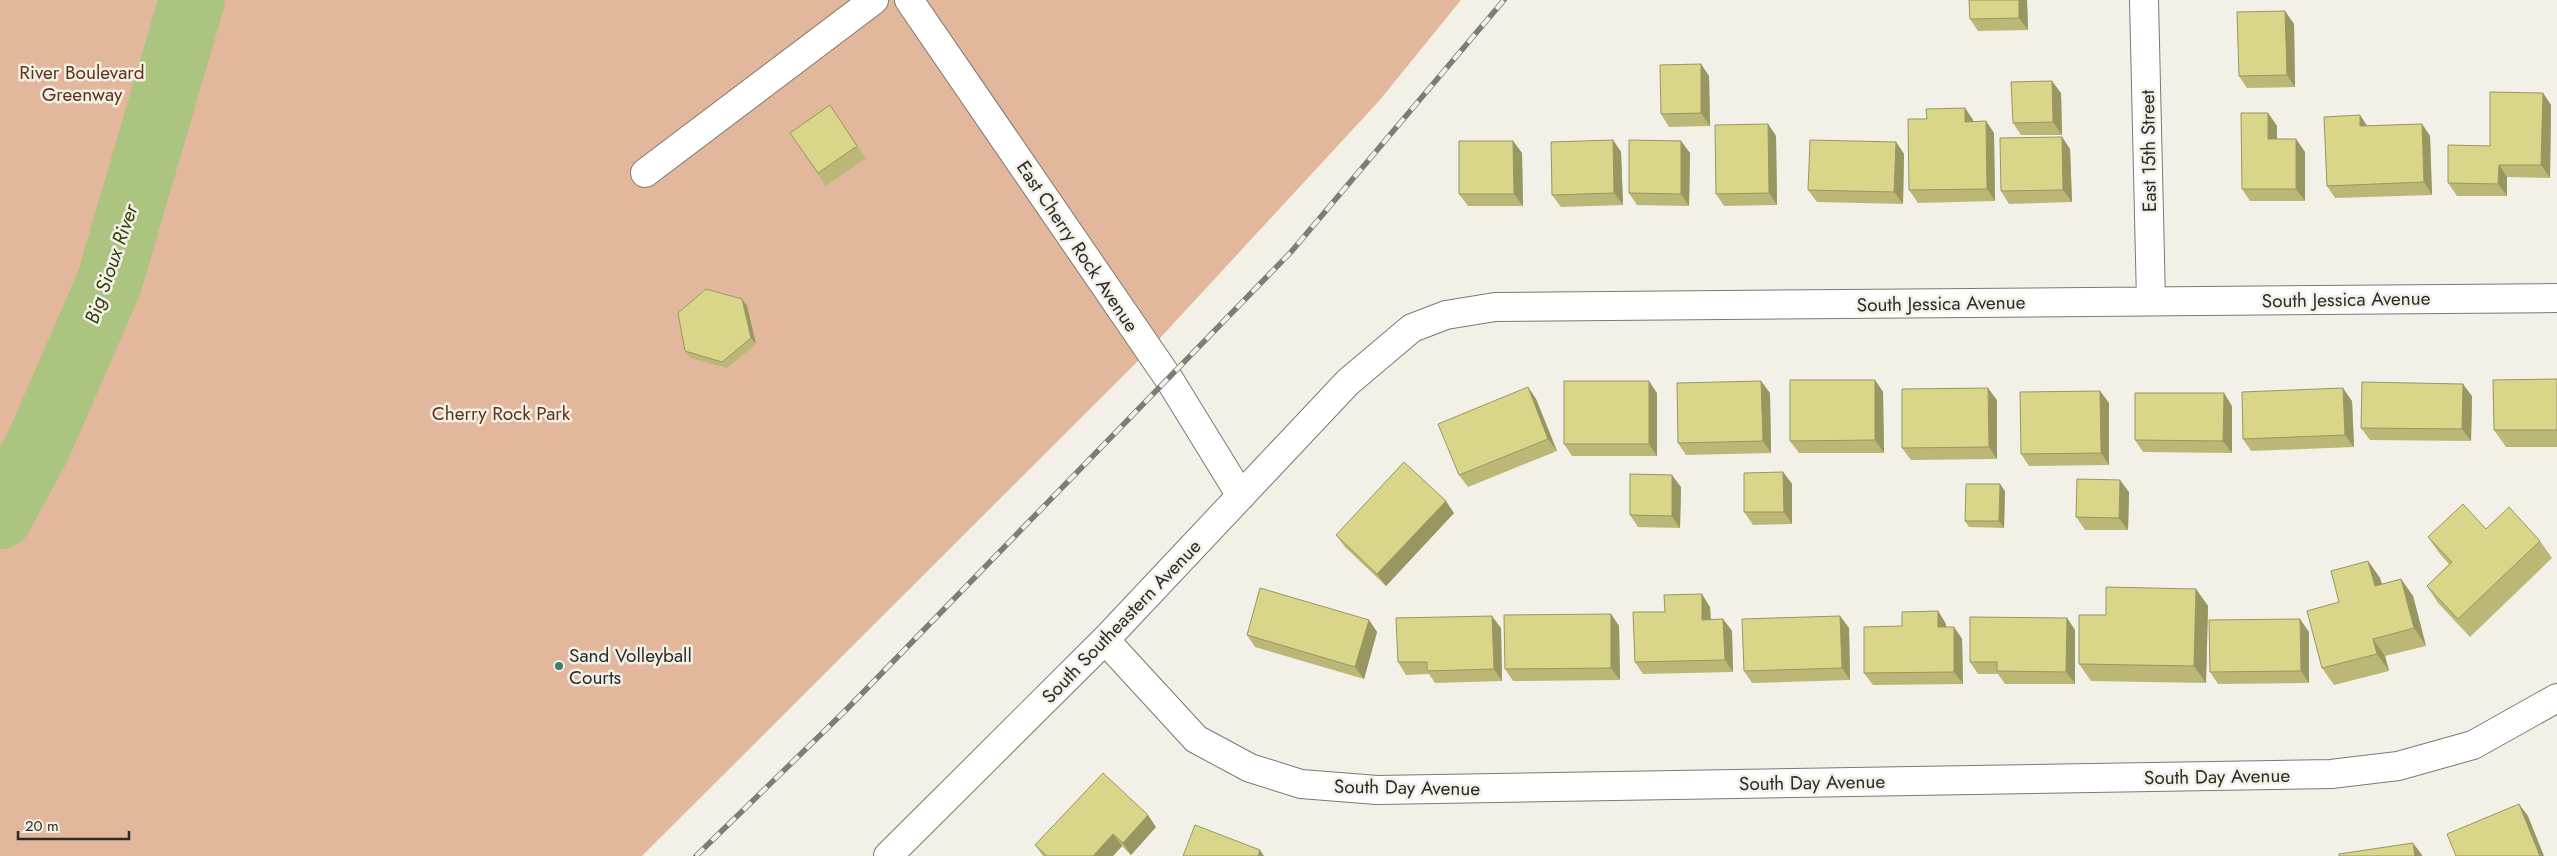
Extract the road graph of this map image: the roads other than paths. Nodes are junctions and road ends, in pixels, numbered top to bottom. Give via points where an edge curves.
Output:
1 (874, 0) edge
2 (909, 0) edge
3 (2144, 0) edge
4 (645, 173) dead end
5 (2557, 298) edge
6 (2151, 301) junction
7 (1348, 382) joint
8 (1241, 496) junction
9 (1105, 640) junction
10 (2557, 698) edge
11 (888, 856) edge

1 - 4 street
2 - 8 street, East Cherry Rock Avenue via 1169,379
3 - 6 street, East 15th Street
5 - 6 street, South Jessica Avenue
6 - 7 street, South Jessica Avenue via 1495,307 1446,315 1412,328
7 - 8 street, South Southeastern Avenue
8 - 9 street, South Southeastern Avenue
9 - 10 street, South Day Avenue via 1196,739 1250,768 1301,784 1377,790 2331,774 2398,766 2473,745
9 - 11 street, South Southeastern Avenue

